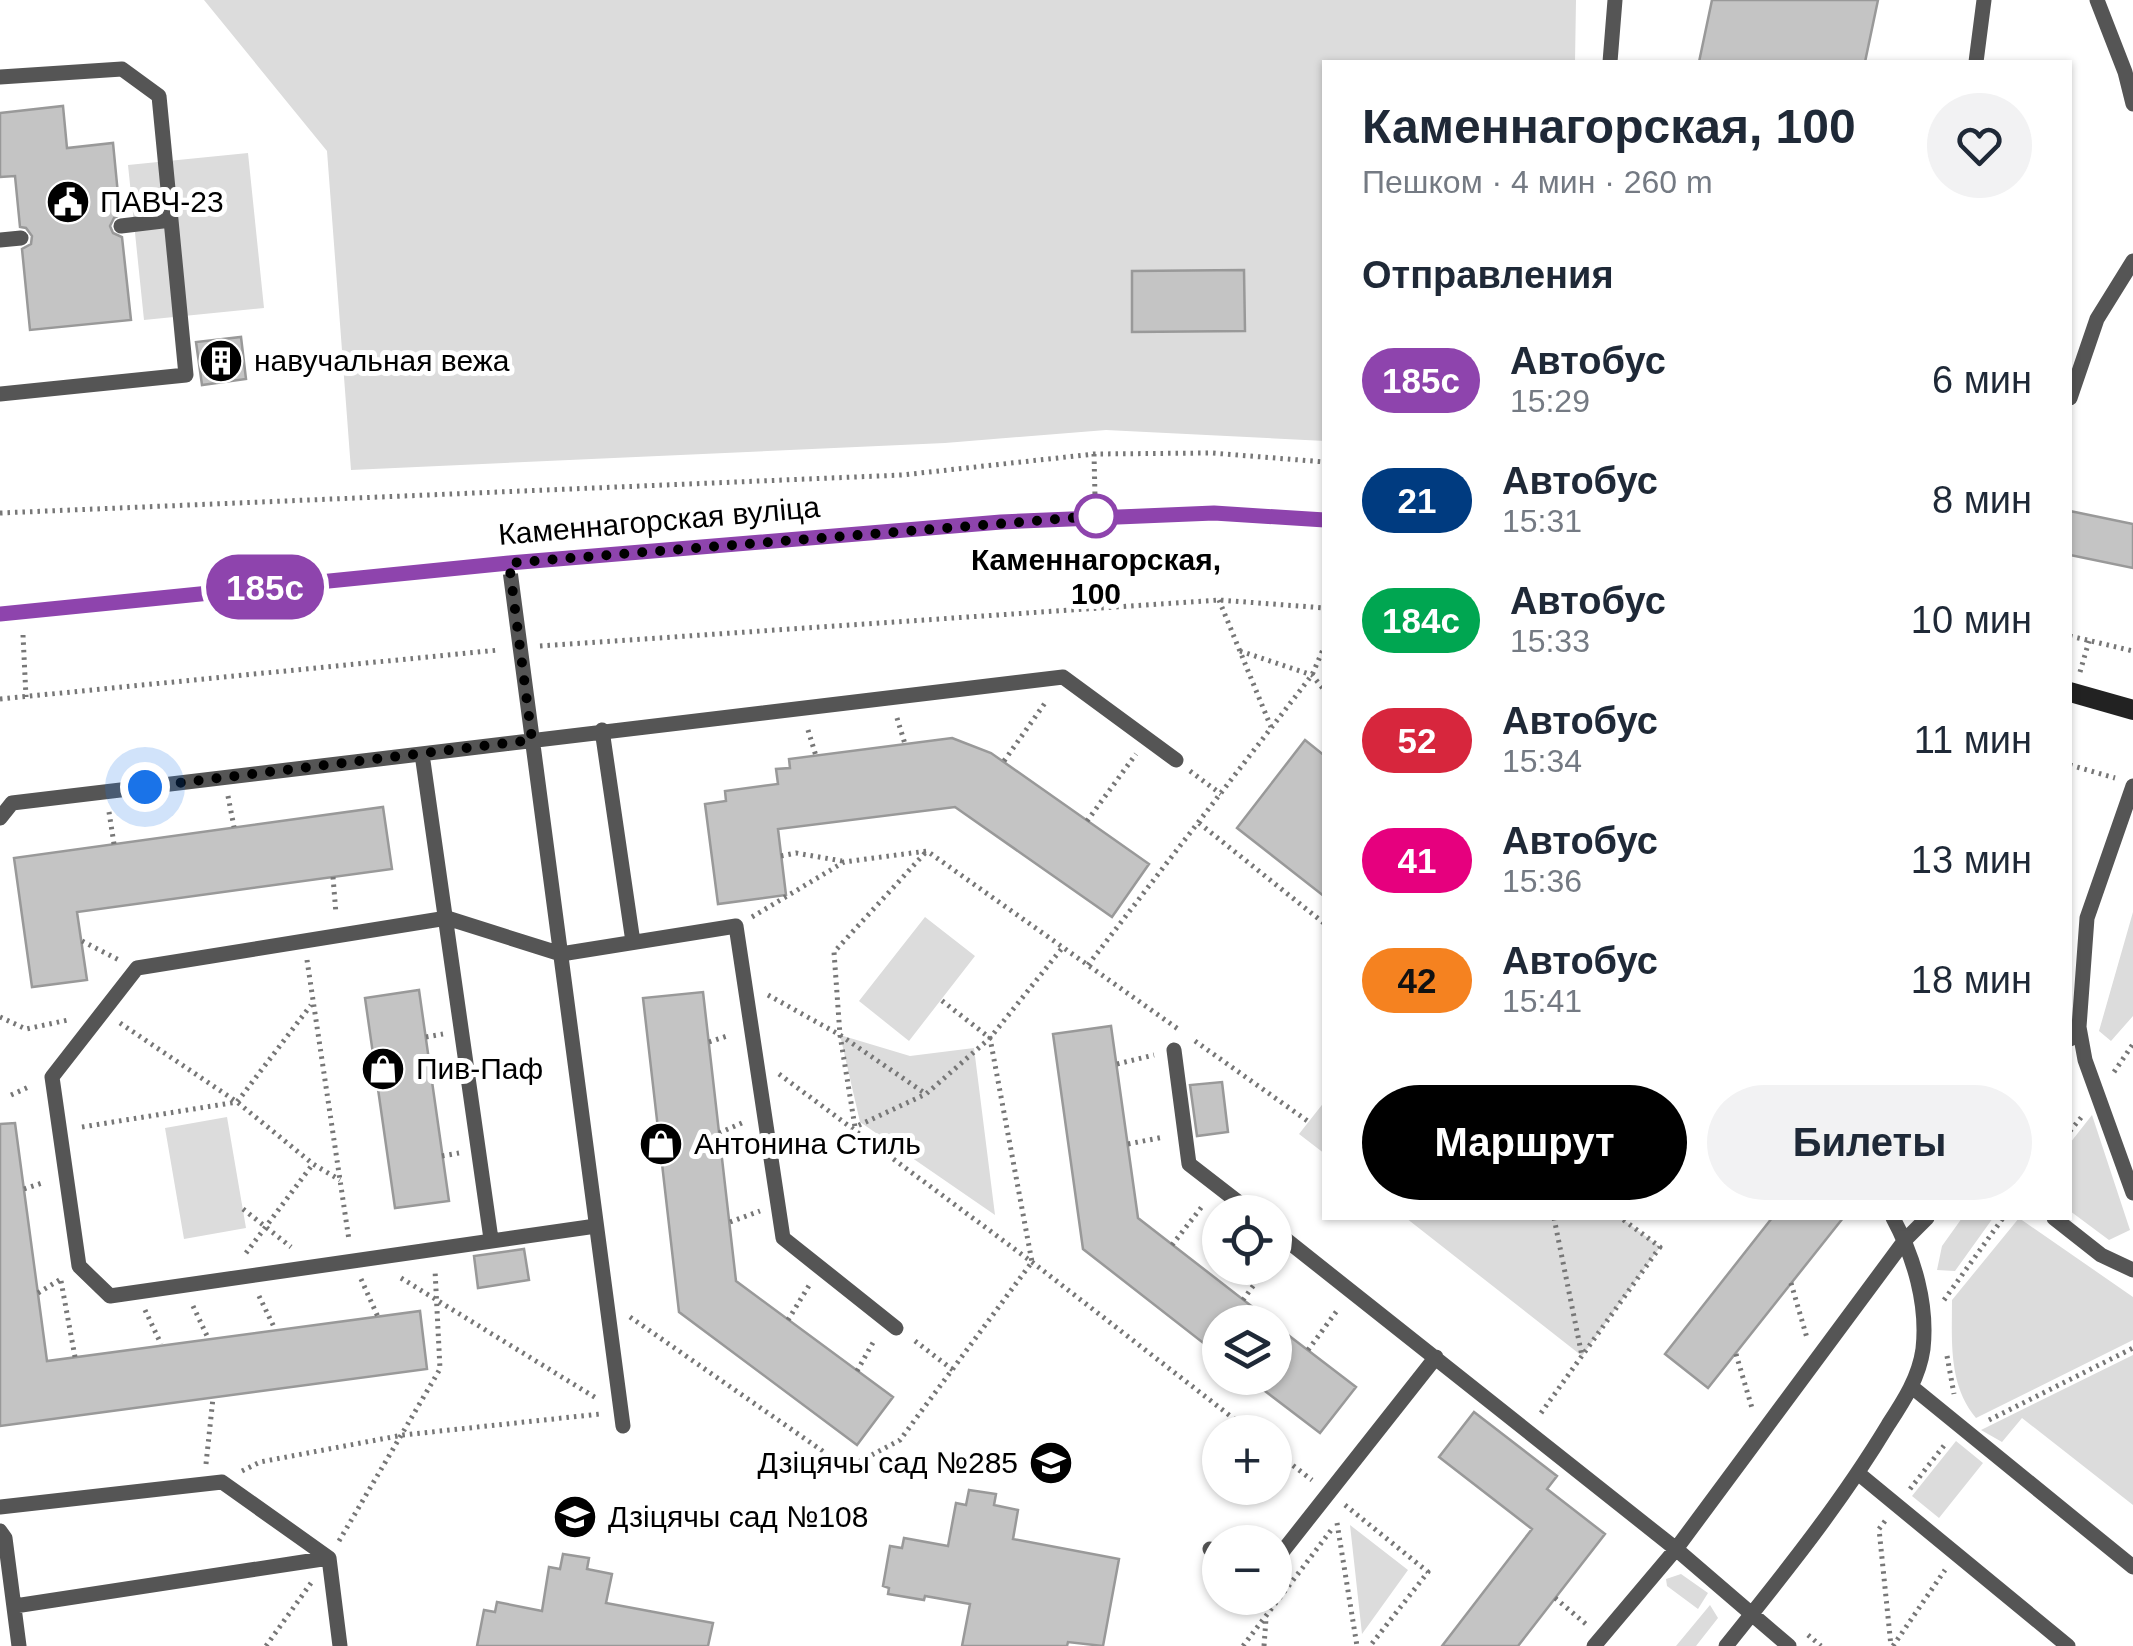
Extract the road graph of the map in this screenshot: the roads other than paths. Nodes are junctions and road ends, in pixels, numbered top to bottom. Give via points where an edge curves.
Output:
1 (1615, 0) edge
2 (1984, 0) edge
3 (2097, 0) edge
4 (1610, 60) edge
5 (1976, 60) edge
6 (0, 77) edge
7 (2133, 104) edge
8 (171, 220) junction
9 (121, 226) dead end
10 (21, 238) dead end
11 (0, 240) edge
12 (2133, 261) edge
13 (2072, 392) edge
14 (0, 394) edge
15 (1322, 520) edge
16 (509, 563) junction
17 (0, 614) edge
18 (2072, 693) edge
19 (2133, 710) edge
20 (602, 730) junction
21 (532, 740) junction
22 (422, 754) junction
23 (1176, 760) road end
24 (2133, 786) edge
25 (0, 818) edge
26 (2072, 913) edge
27 (448, 918) junction
28 (2087, 918) junction
29 (634, 942) junction
30 (561, 954) junction
31 (2074, 1033) edge
32 (1174, 1050) road end
33 (2133, 1193) edge
34 (1229, 1195) edge
35 (1894, 1220) edge
36 (1924, 1220) edge
37 (2056, 1220) edge
38 (596, 1226) junction
39 (491, 1239) junction
40 (1904, 1240) junction
41 (1292, 1244) edge
42 (2133, 1270) edge
43 (891, 1324) road end
44 (1436, 1357) junction
45 (1912, 1387) junction
46 (621, 1419) road end
47 (1859, 1474) junction
48 (0, 1507) edge
49 (0, 1531) edge
50 (1292, 1539) edge
51 (1676, 1549) junction
52 (328, 1558) junction
53 (2133, 1567) edge
54 (15, 1606) junction
55 (1750, 1616) junction
56 (1598, 1641) edge
57 (19, 1646) edge
58 (340, 1646) edge
59 (1726, 1646) edge
60 (1788, 1646) edge
61 (2068, 1646) edge

1 - 4 lane
2 - 5 lane
3 - 7 lane
6 - 8 lane via 122,69 159,96
8 - 9 lane
8 - 14 lane via 186,376
10 - 11 lane
12 - 13 lane via 2097,319
15 - 16 main road, Каменнагорская вуліца via 1096,516
16 - 17 main road, Каменнагорская вуліца
16 - 21 lane
18 - 19 main road
20 - 21 lane
20 - 23 lane via 1063,677
20 - 29 lane
21 - 22 lane
21 - 30 lane
22 - 25 lane via 12,803
22 - 27 lane
24 - 28 lane
26 - 28 lane
27 - 30 lane
27 - 39 lane
27 - 39 lane via 138,968 52,1077 59,1130 79,1266 110,1296
28 - 31 lane
29 - 30 lane
29 - 43 lane via 736,926 783,1238
30 - 38 lane
31 - 33 lane
32 - 34 lane via 1189,1164
35 - 40 lane
36 - 40 lane
37 - 42 lane via 2100,1255
38 - 39 lane
38 - 46 lane
40 - 45 lane via 1917,1274 1923,1325
40 - 51 lane
41 - 44 lane
44 - 50 lane
44 - 51 lane
45 - 47 lane
45 - 53 lane
47 - 55 lane
47 - 61 lane
48 - 52 lane via 222,1482
49 - 54 lane
51 - 55 lane
51 - 56 lane
52 - 54 lane
52 - 58 lane
54 - 57 lane
55 - 59 lane
55 - 60 lane

